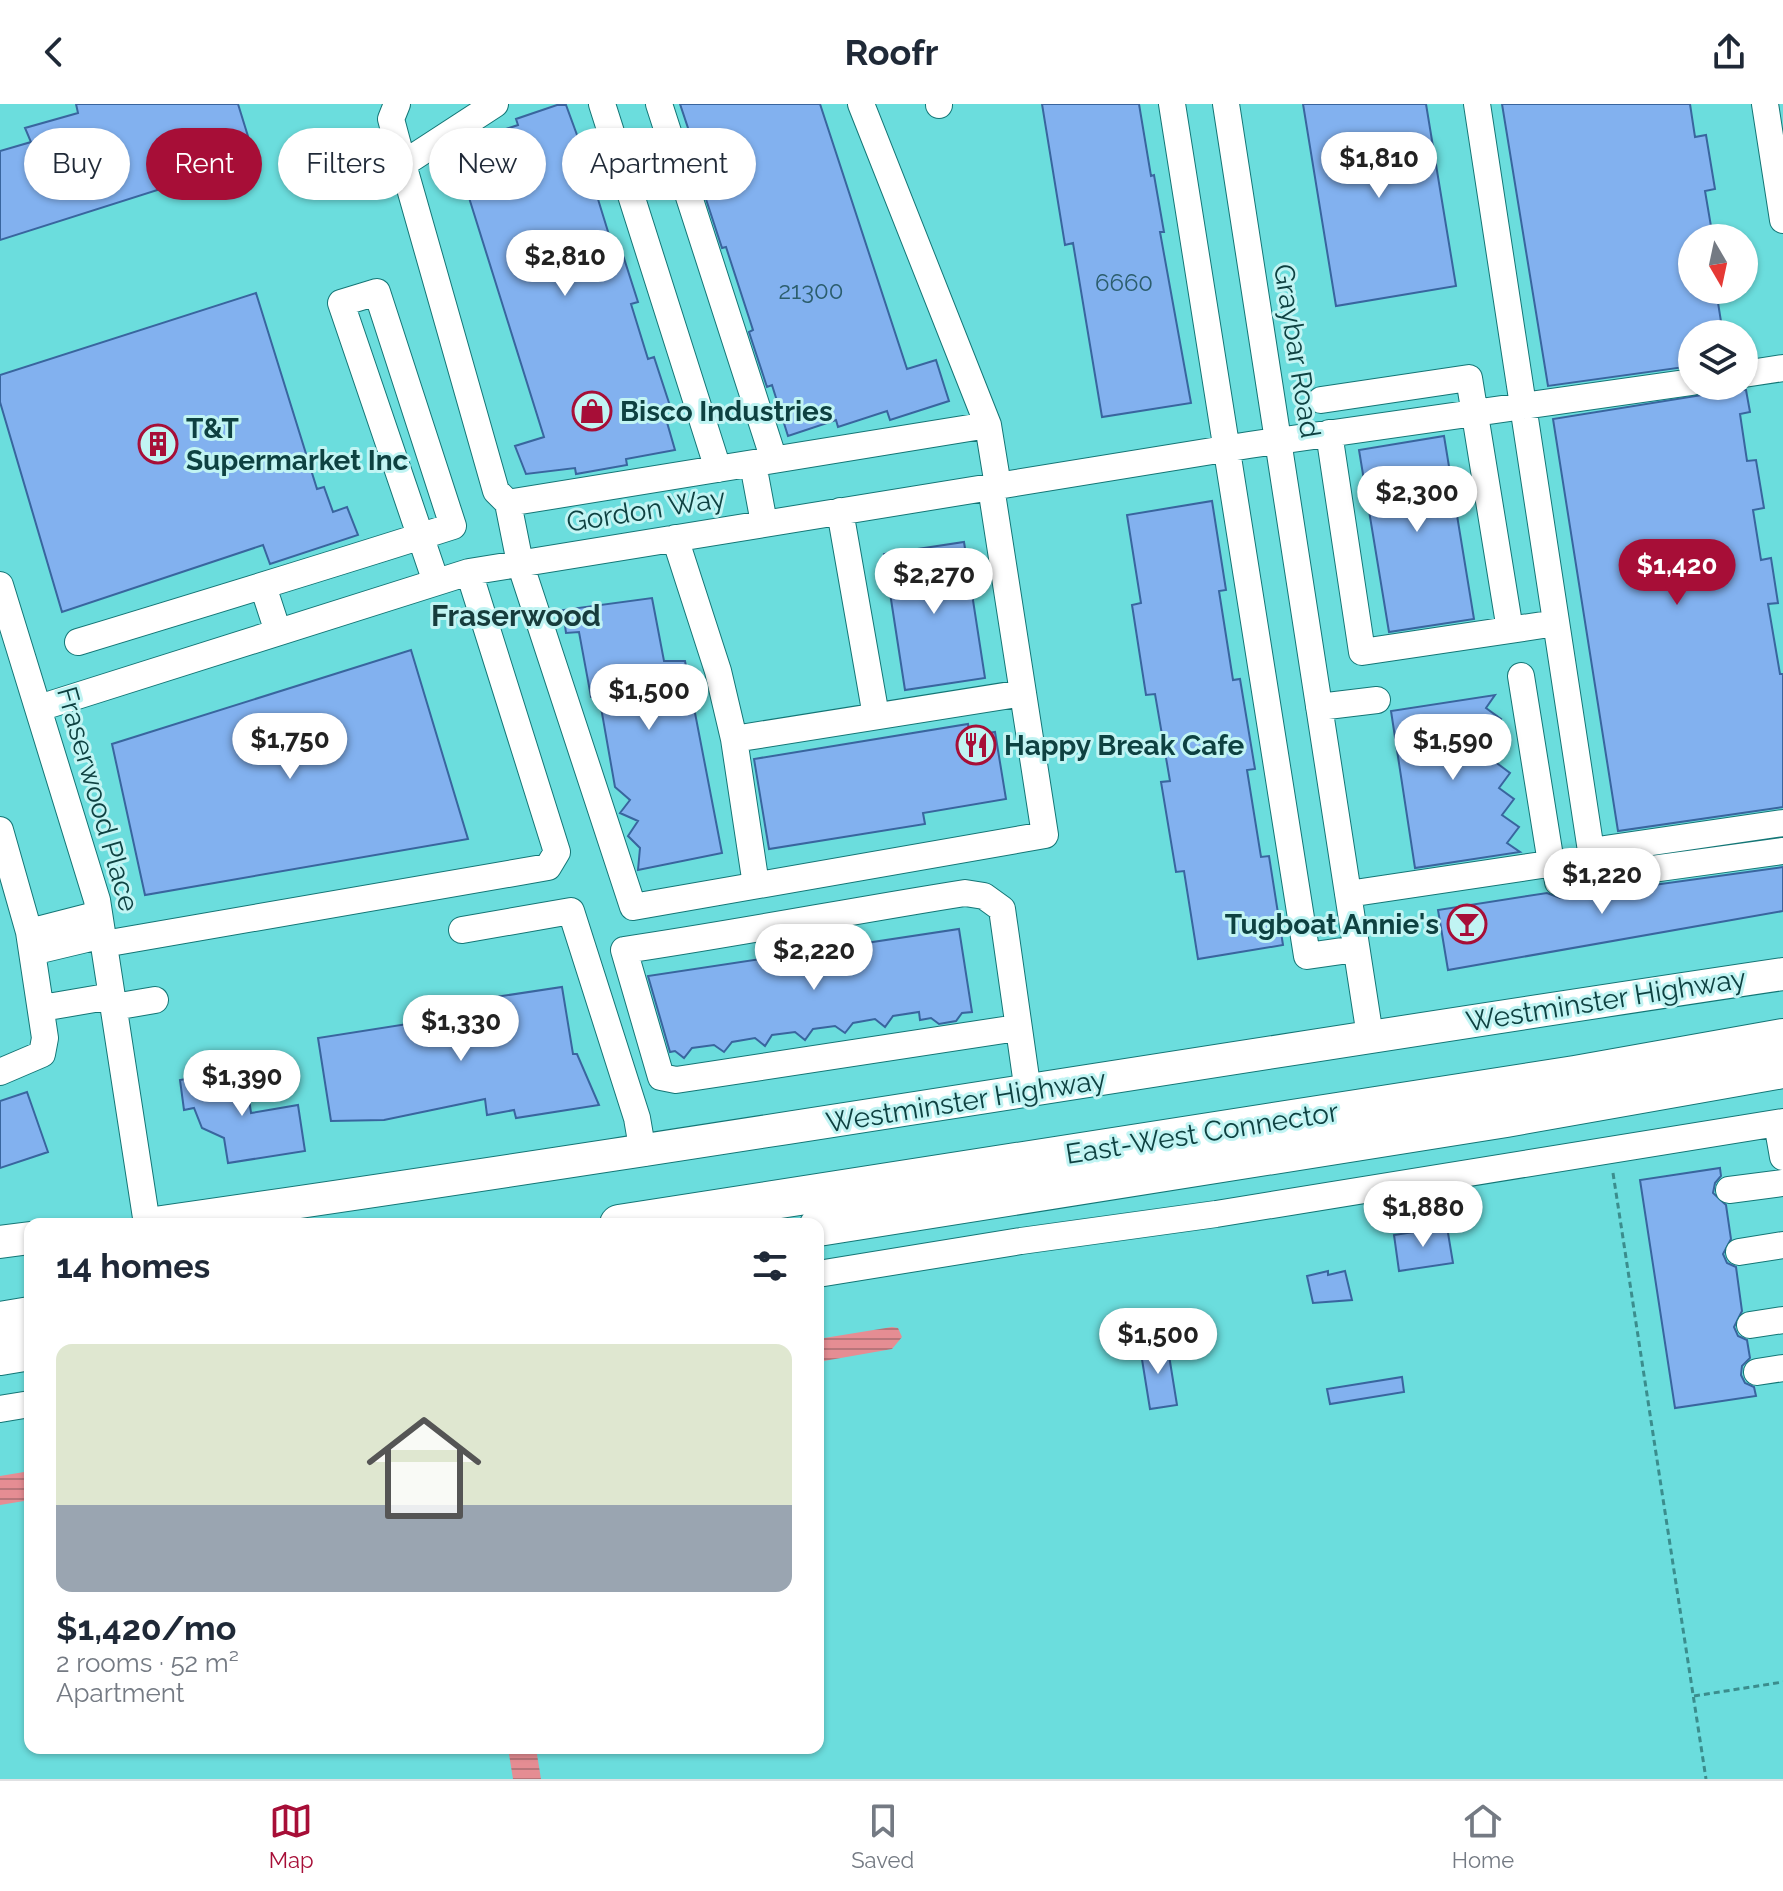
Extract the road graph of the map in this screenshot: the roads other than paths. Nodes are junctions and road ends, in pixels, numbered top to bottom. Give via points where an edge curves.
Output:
1 (397, 104) edge
2 (495, 104) edge
3 (602, 104) edge
4 (659, 104) edge
5 (861, 104) edge
6 (1172, 104) edge
7 (1226, 104) edge
8 (1477, 104) edge
9 (1765, 104) edge
10 (393, 128) edge
11 (413, 157) edge
12 (413, 199) edge
13 (1783, 220) edge
14 (1783, 368) edge
15 (1758, 372) edge
16 (1678, 384) edge
17 (1321, 400) dead end
18 (1523, 406) junction
19 (1475, 413) junction
20 (988, 425) junction
21 (1329, 433) junction
22 (1279, 441) junction
23 (1226, 449) junction
24 (764, 462) junction
25 (718, 469) junction
26 (995, 486) junction
27 (508, 503) junction
28 (840, 511) junction
29 (764, 523) junction
30 (419, 537) junction
31 (675, 538) junction
32 (520, 563) junction
33 (469, 572) junction
34 (436, 582) junction
35 (0, 585) edge
36 (263, 586) junction
37 (1556, 623) junction
38 (1510, 630) junction
39 (278, 632) junction
40 (78, 642) dead end
41 (1521, 676) dead end
42 (1023, 693) junction
43 (1377, 700) dead end
44 (1319, 707) junction
45 (39, 708) junction
46 (876, 716) junction
47 (734, 739) junction
48 (1783, 823) edge
49 (0, 830) edge
50 (1783, 851) edge
51 (1551, 863) junction
52 (756, 885) junction
53 (1348, 894) junction
54 (462, 930) dead end
55 (102, 931) junction
56 (30, 942) junction
57 (1356, 949) junction
58 (1783, 974) edge
59 (155, 1000) dead end
60 (113, 1001) junction
61 (42, 1008) junction
62 (1017, 1028) junction
63 (1370, 1036) junction
64 (1783, 1038) edge
65 (1783, 1069) edge
66 (0, 1072) edge
67 (1028, 1092) junction
68 (1780, 1122) edge
69 (643, 1153) junction
70 (1783, 1157) edge
71 (1783, 1183) edge
72 (1729, 1190) dead end
73 (146, 1218) edge
74 (189, 1218) edge
75 (657, 1218) edge
76 (824, 1226) edge
77 (24, 1239) edge
78 (0, 1242) edge
79 (1783, 1245) edge
80 (1739, 1252) dead end
81 (824, 1273) edge
82 (24, 1301) edge
83 (0, 1303) edge
84 (24, 1317) edge
85 (1783, 1320) edge
86 (0, 1321) edge
87 (1750, 1325) dead end
88 (24, 1352) edge
89 (0, 1356) edge
90 (24, 1405) edge
91 (0, 1409) edge

1 - 10 street
2 - 11 street
3 - 25 street
4 - 24 street
5 - 20 street
6 - 23 street
7 - 22 street, Graybar Road
8 - 18 street
9 - 13 street
12 - 27 street via 496,491
14 - 15 street
16 - 18 street, Gordon Way
17 - 19 street via 1469,378
18 - 19 street, Gordon Way
18 - 37 street
19 - 21 street, Gordon Way
19 - 38 street
20 - 24 street
20 - 26 street
21 - 22 street, Gordon Way
21 - 38 street via 1362,652
22 - 23 street, Gordon Way
22 - 44 street, Graybar Road
23 - 26 street, Gordon Way
23 - 57 street via 1307,956
24 - 25 street
24 - 29 street
25 - 27 street
26 - 28 street, Gordon Way
26 - 42 street
27 - 32 street
28 - 29 street, Gordon Way
28 - 46 street
29 - 31 street, Gordon Way
30 - 30 street via 453,526 377,292 341,303
30 - 34 street
30 - 36 street
31 - 32 street, Gordon Way
31 - 47 street
32 - 33 street, Gordon Way
32 - 52 street via 633,907
33 - 34 street, Gordon Way
33 - 55 street via 557,852 548,867
34 - 39 street, Gordon Way
35 - 45 street, Fraserwood Place
36 - 39 street
36 - 40 street
37 - 38 street
37 - 48 street via 1591,851
39 - 45 street, Gordon Way
41 - 51 street
42 - 46 street
42 - 52 street via 1045,835
43 - 44 street
44 - 53 street, Graybar Road
45 - 55 street, Fraserwood Place
46 - 47 street
47 - 52 street
49 - 56 street
50 - 51 street via 1558,882
51 - 53 street
53 - 57 street, Graybar Road
54 - 69 street via 571,911 637,1118
55 - 56 street
55 - 60 street, Fraserwood Place
56 - 61 street
57 - 63 street, Graybar Road
58 - 63 main road, Westminster Highway
59 - 60 street
60 - 61 street
60 - 73 street, Fraserwood Place
61 - 66 street via 42,1054
62 - 62 street via 1002,909 984,896 965,893 624,950 661,1077 676,1080
62 - 67 street
63 - 67 main road, Westminster Highway
64 - 75 highway, East-West Connector
65 - 76 highway, East-West Connector
67 - 69 main road, Westminster Highway
68 - 70 street
68 - 81 street
69 - 74 main road, Westminster Highway
71 - 72 street
77 - 78 main road
79 - 80 street
82 - 83 highway
84 - 86 highway
85 - 87 street
88 - 89 highway
90 - 91 street

